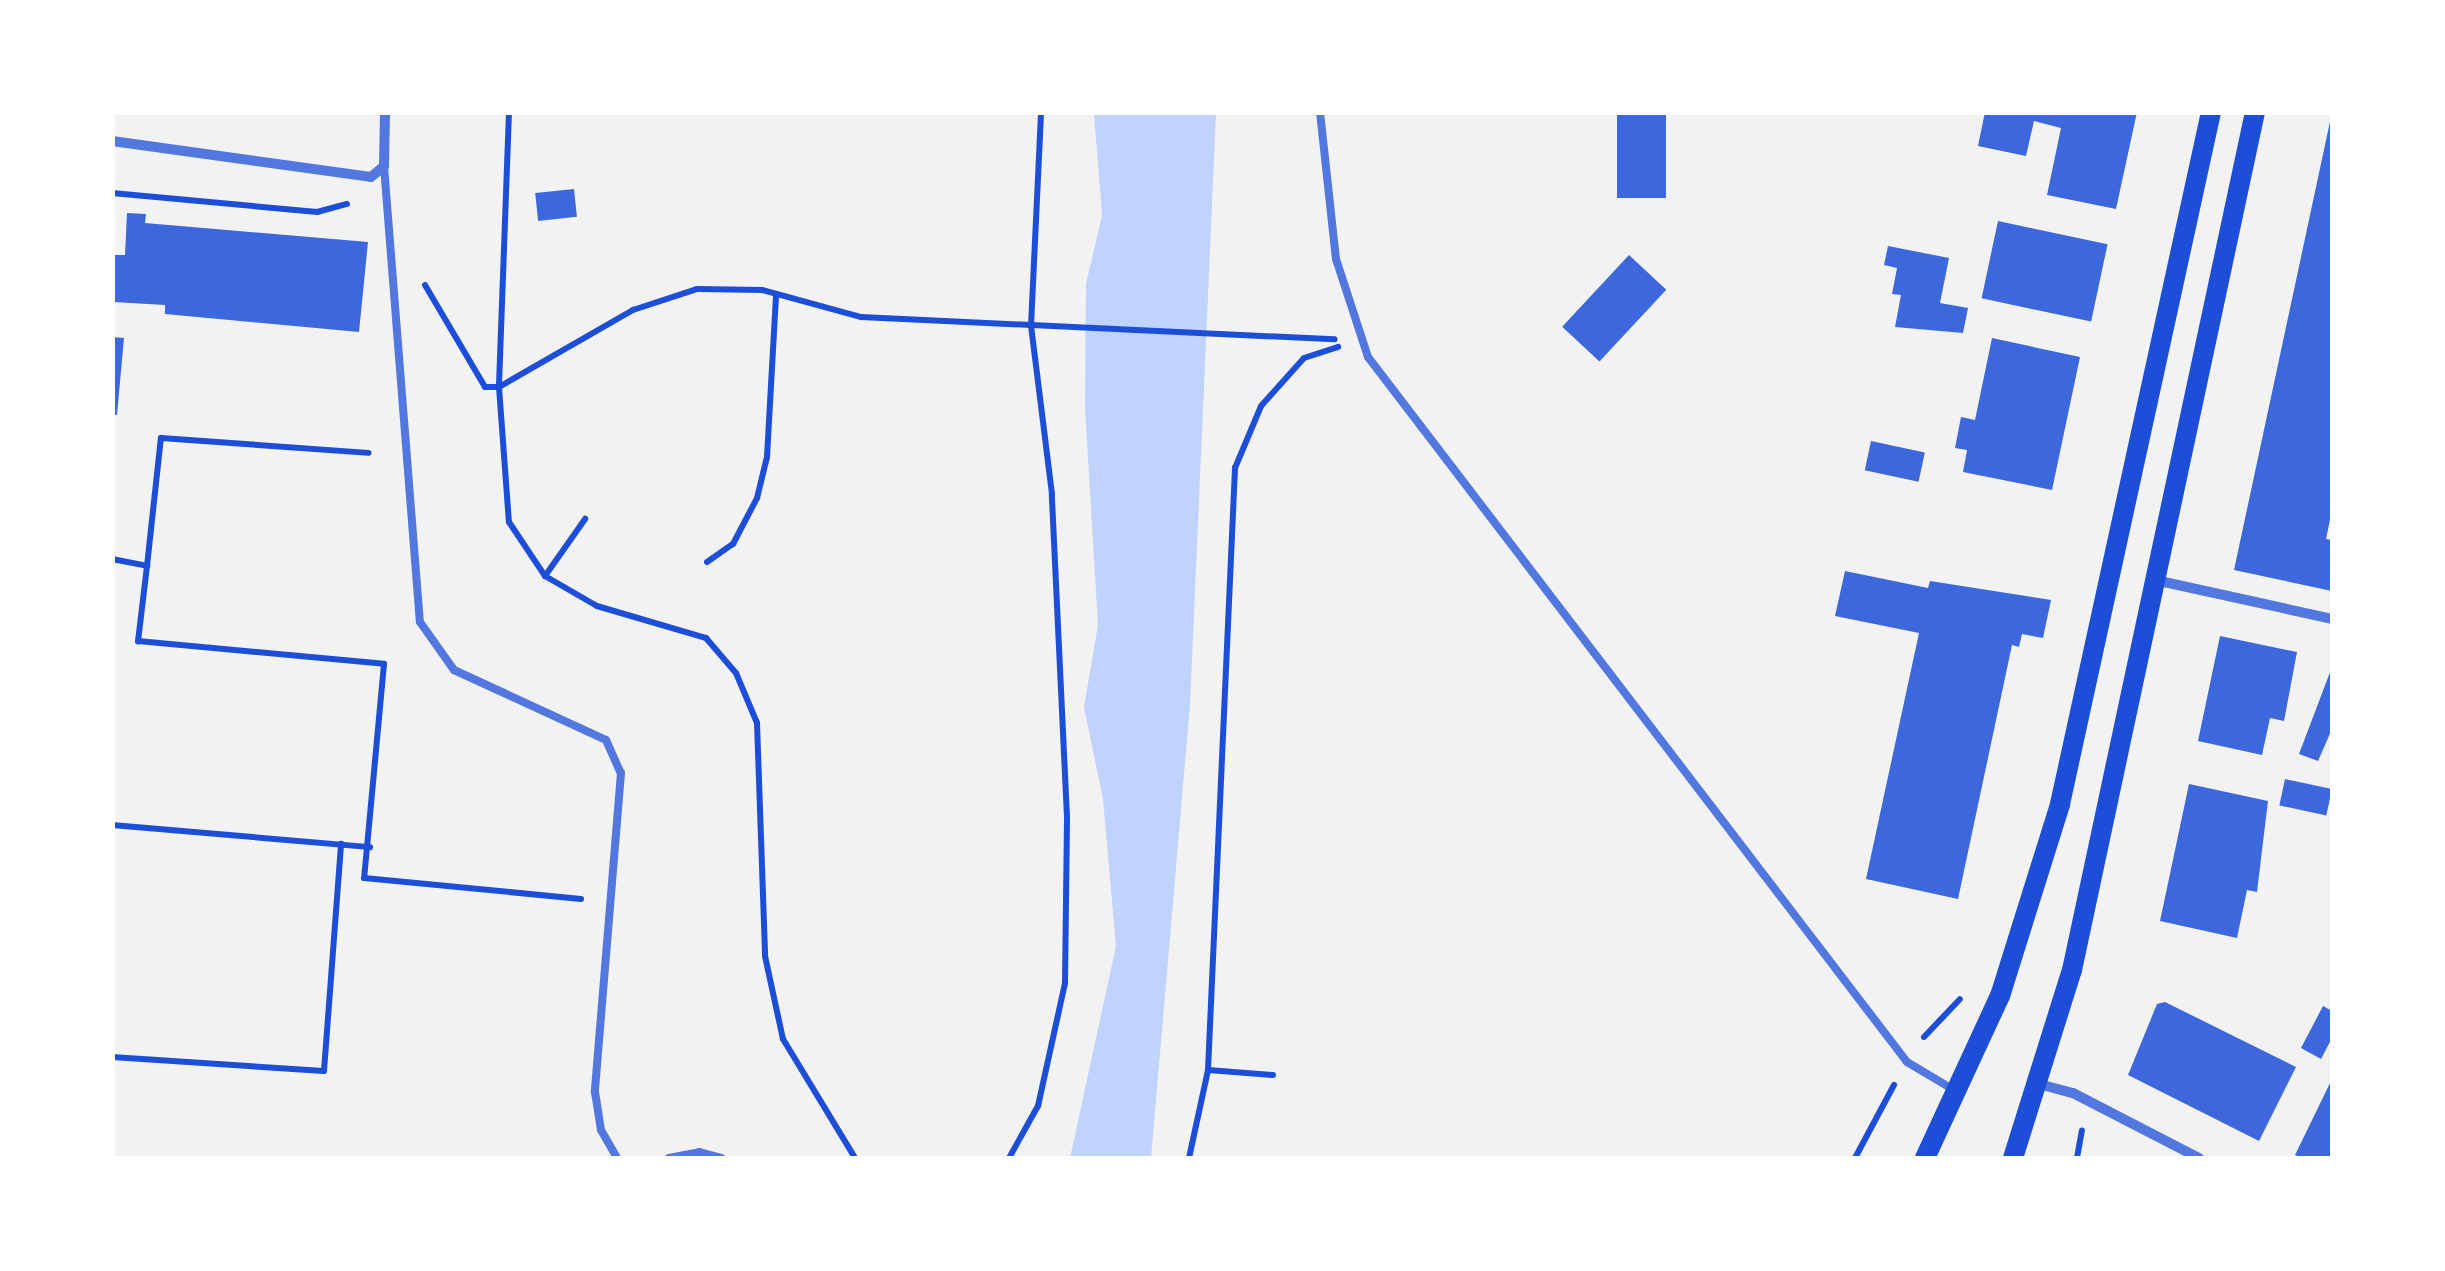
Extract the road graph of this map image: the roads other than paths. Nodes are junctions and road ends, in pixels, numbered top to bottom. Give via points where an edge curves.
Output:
1 (385, 112) edge
2 (1320, 112) edge
3 (2211, 112) edge
4 (2255, 112) edge
5 (112, 141) edge
6 (384, 166) junction
7 (2154, 580) junction
8 (2332, 619) edge
9 (2038, 1084) junction
10 (1958, 1092) junction
11 (617, 1158) edge
12 (669, 1158) edge
13 (721, 1158) edge
14 (1925, 1158) edge
15 (2013, 1158) edge
16 (2200, 1158) edge

1 - 6 street
2 - 10 lane via 1336,259 1358,340 1907,1062
3 - 10 main road via 2060,804 2000,996
4 - 7 main road
5 - 6 street via 352,179 371,177
6 - 11 lane via 420,622 454,670 606,740 621,774 595,1092 601,1130
7 - 8 street
7 - 9 main road via 2072,970
9 - 15 main road
9 - 16 street via 2073,1093
10 - 14 main road
12 - 13 lane via 699,1152

